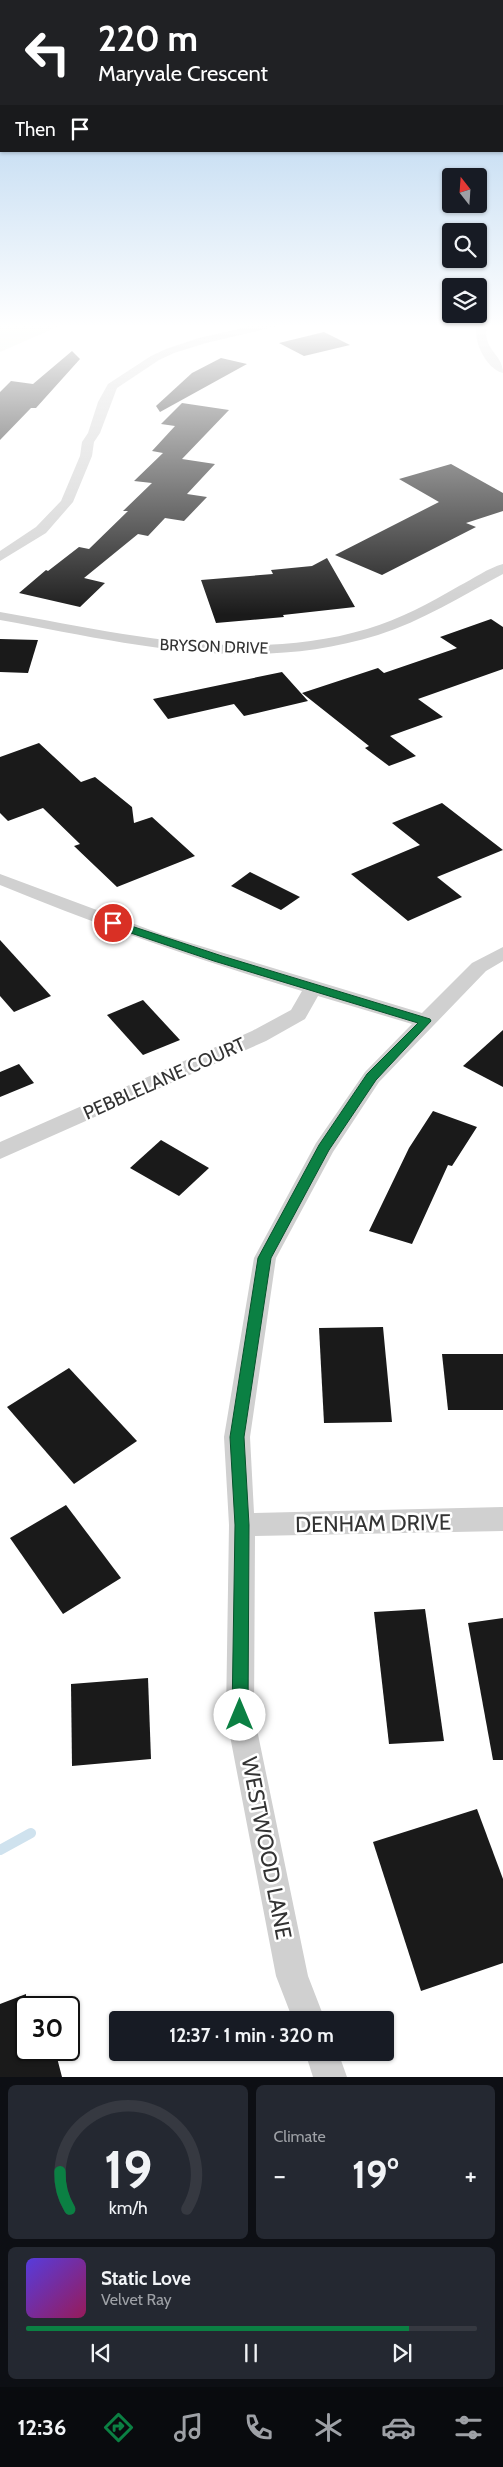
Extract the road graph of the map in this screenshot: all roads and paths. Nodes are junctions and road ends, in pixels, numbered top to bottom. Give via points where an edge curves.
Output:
1 (98, 421) edge
2 (0, 557) edge
3 (503, 568) edge
4 (0, 616) edge
5 (0, 879) edge
6 (503, 953) edge
7 (313, 988) junction
8 (426, 1021) junction
9 (0, 1150) edge
10 (503, 1519) edge
11 (242, 1525) junction
12 (306, 2011) edge
13 (324, 2061) edge
14 (330, 2077) edge

1 - 2 street via 67,502 40,530
3 - 4 street, BRYSON DRIVE via 402,622 362,634 279,648 218,649 124,641
5 - 7 street via 96,918
6 - 8 street, WESTWOOD LANE via 479,967
7 - 8 street
7 - 9 street, PEBBLELANE COURT via 298,1014 260,1036
8 - 11 street, WESTWOOD LANE via 372,1077 324,1148 265,1258 237,1437
10 - 11 street, DENHAM DRIVE
11 - 12 street, WESTWOOD LANE via 240,1715 292,1976
13 - 14 street

